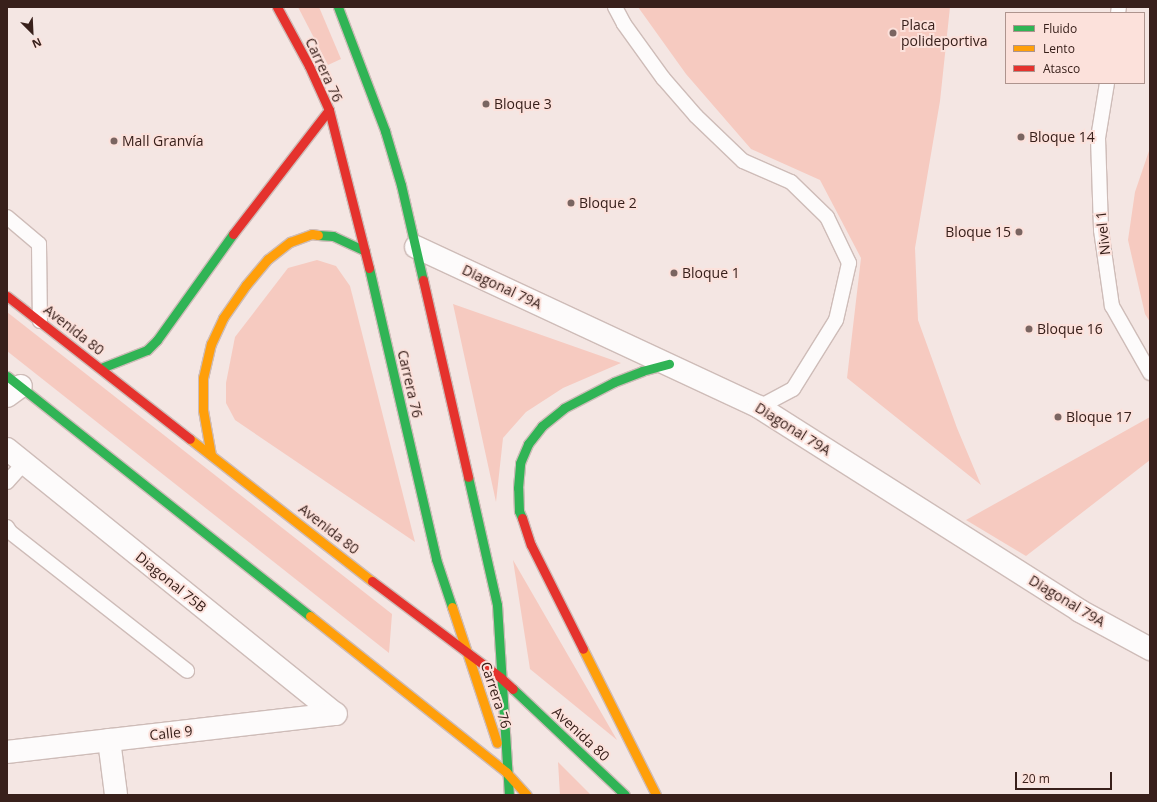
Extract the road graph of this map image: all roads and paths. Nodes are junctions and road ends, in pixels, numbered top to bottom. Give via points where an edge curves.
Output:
1 (277, 7) edge
2 (338, 7) edge
3 (615, 7) edge
4 (1107, 84) edge
5 (329, 110) junction
6 (7, 218) edge
7 (416, 247) junction
8 (365, 251) junction
9 (7, 296) edge
10 (40, 321) junction
11 (669, 364) junction
12 (101, 368) junction
13 (1150, 373) edge
14 (12, 386) edge
15 (759, 407) junction
16 (7, 449) edge
17 (211, 454) junction
18 (24, 463) junction
19 (7, 482) edge
20 (7, 527) edge
21 (1150, 649) edge
22 (467, 652) junction
23 (187, 671) dead end
24 (501, 678) junction
25 (336, 714) joint
26 (109, 740) junction
27 (7, 752) edge
28 (506, 772) junction
29 (116, 795) edge
30 (509, 795) edge
31 (528, 795) edge
32 (625, 795) edge
33 (656, 795) edge

1 - 5 main road, Carrera 76
2 - 7 main road, Carrera 76 via 385,131
3 - 15 lane via 658,72 696,116 743,161 791,182 827,217 849,263 836,320 793,389
4 - 13 lane, Nivel 1 via 1098,138 1101,230 1112,306
5 - 8 main road, Carrera 76
5 - 12 main road via 217,255 157,340 147,350
6 - 10 lane via 39,244
7 - 11 street, Diagonal 79A
7 - 24 main road, Carrera 76 via 497,605
8 - 17 main road via 334,236 312,234 290,242 268,259 246,285 220,324 211,344 203,378 203,410
8 - 22 main road, Carrera 76 via 436,559
9 - 10 main road, Avenida 80
10 - 12 main road, Avenida 80
11 - 15 street, Diagonal 79A
11 - 33 main road via 614,382 564,408 542,426 528,444 520,463 518,488 519,510 531,545
12 - 17 main road, Avenida 80
14 - 28 main road
15 - 21 street, Diagonal 79A via 1080,611
16 - 18 street, Diagonal 75B
17 - 22 main road, Avenida 80
18 - 19 lane
18 - 25 street, Diagonal 75B
20 - 23 lane via 10,532
22 - 24 main road, Avenida 80
22 - 28 main road, Carrera 76
24 - 28 main road, Carrera 76
24 - 32 main road, Avenida 80
25 - 26 street, Calle 9
26 - 27 street, Calle 9
26 - 29 street
28 - 30 main road, Carrera 76
28 - 31 main road

